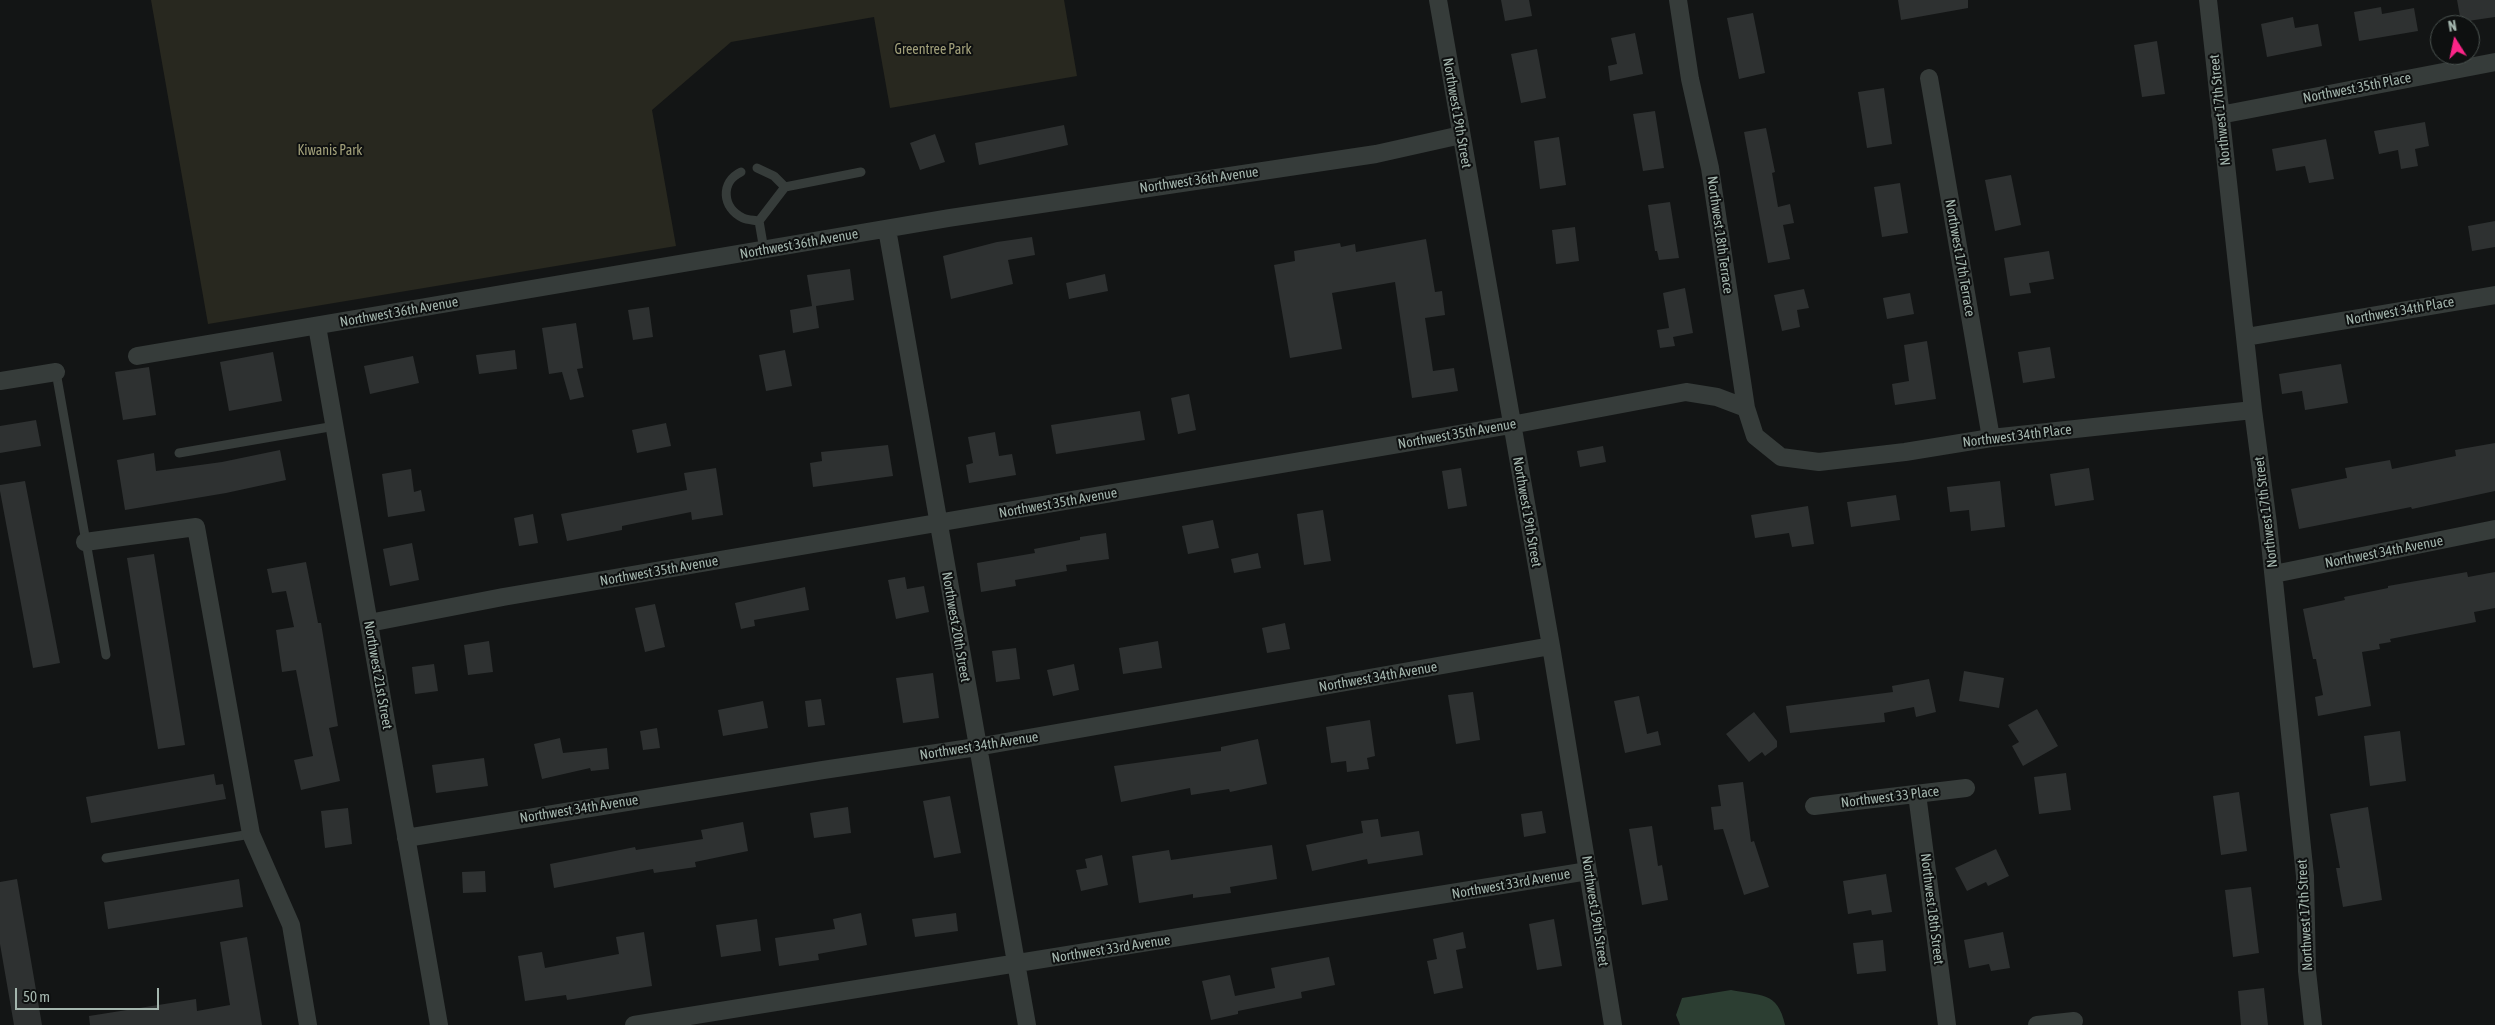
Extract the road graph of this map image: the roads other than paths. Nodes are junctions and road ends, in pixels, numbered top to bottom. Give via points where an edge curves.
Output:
1 (1438, 0) edge
2 (1678, 0) edge
3 (2208, 0) edge
4 (2495, 62) edge
5 (1929, 78) dead end
6 (2220, 115) junction
7 (1461, 135) junction
8 (757, 168) dead end
9 (741, 172) dead end
10 (861, 172) dead end
11 (785, 187) junction
12 (759, 221) junction
13 (887, 228) junction
14 (764, 250) junction
15 (2495, 295) edge
16 (317, 326) junction
17 (2246, 337) junction
18 (137, 356) dead end
19 (56, 372) joint
20 (0, 381) edge
21 (1746, 408) junction
22 (2253, 410) junction
23 (1511, 425) junction
24 (334, 426) junction
25 (1991, 438) junction
26 (179, 453) dead end
27 (1781, 457) joint
28 (937, 524) junction
29 (2495, 529) edge
30 (85, 542) junction
31 (2274, 574) junction
32 (369, 623) junction
33 (1551, 646) junction
34 (106, 655) dead end
35 (977, 747) junction
36 (1966, 788) dead end
37 (1917, 794) junction
38 (1814, 806) dead end
39 (251, 834) junction
40 (406, 838) junction
41 (106, 858) dead end
42 (1588, 871) junction
43 (1016, 964) junction
44 (2074, 1021) dead end
45 (308, 1025) edge
46 (439, 1025) edge
47 (634, 1025) edge
48 (1027, 1025) edge
49 (1613, 1025) edge
50 (1947, 1025) edge
51 (2037, 1025) edge
52 (2313, 1025) edge

1 - 7 street, Northwest 19th Street
2 - 21 street, Northwest 18th Terrace via 1690,79 1710,168
3 - 6 street, Northwest 17th Street
4 - 6 street, Northwest 35th Place
5 - 25 street, Northwest 17th Terrace
6 - 17 street, Northwest 17th Street
7 - 13 street, Northwest 36th Avenue via 1376,154
7 - 23 street, Northwest 19th Street
8 - 11 lane via 774,176
9 - 12 lane via 727,183 726,196 742,218
10 - 11 lane
11 - 12 lane
12 - 14 lane
13 - 14 street, Northwest 36th Avenue
13 - 28 street, Northwest 20th Street
14 - 16 street, Northwest 36th Avenue
15 - 17 street, Northwest 34th Place
16 - 18 street, Northwest 36th Avenue
16 - 24 street, Northwest 21st Street
17 - 22 street, Northwest 17th Street
19 - 20 street
19 - 30 lane
21 - 23 street, Northwest 35th Avenue via 1717,397 1686,392
21 - 27 street, Northwest 18th Terrace via 1755,436
22 - 25 street, Northwest 34th Place
22 - 31 street, Northwest 17th Street
23 - 28 street, Northwest 35th Avenue
23 - 33 street, Northwest 19th Street
24 - 26 lane
24 - 32 street, Northwest 21st Street
25 - 27 street, Northwest 34th Place via 1819,462
28 - 32 street, Northwest 35th Avenue via 503,597
28 - 35 street, Northwest 20th Street
29 - 31 street, Northwest 34th Avenue
30 - 34 lane
30 - 39 street via 196,527
31 - 52 street, Northwest 17th Street via 2305,876 2307,971
32 - 40 street, Northwest 21st Street
33 - 35 street, Northwest 34th Avenue
33 - 42 street, Northwest 19th Street
35 - 40 street, Northwest 34th Avenue
35 - 43 street, Northwest 20th Street
36 - 37 street, Northwest 33 Place
37 - 38 street, Northwest 33 Place
37 - 50 street, Northwest 18th Street
39 - 41 lane
39 - 45 street via 290,925
40 - 46 street, Northwest 21st Street
42 - 43 street, Northwest 33rd Avenue
42 - 49 street, Northwest 19th Street
43 - 47 street, Northwest 33rd Avenue
43 - 48 street, Northwest 20th Street
44 - 51 street

